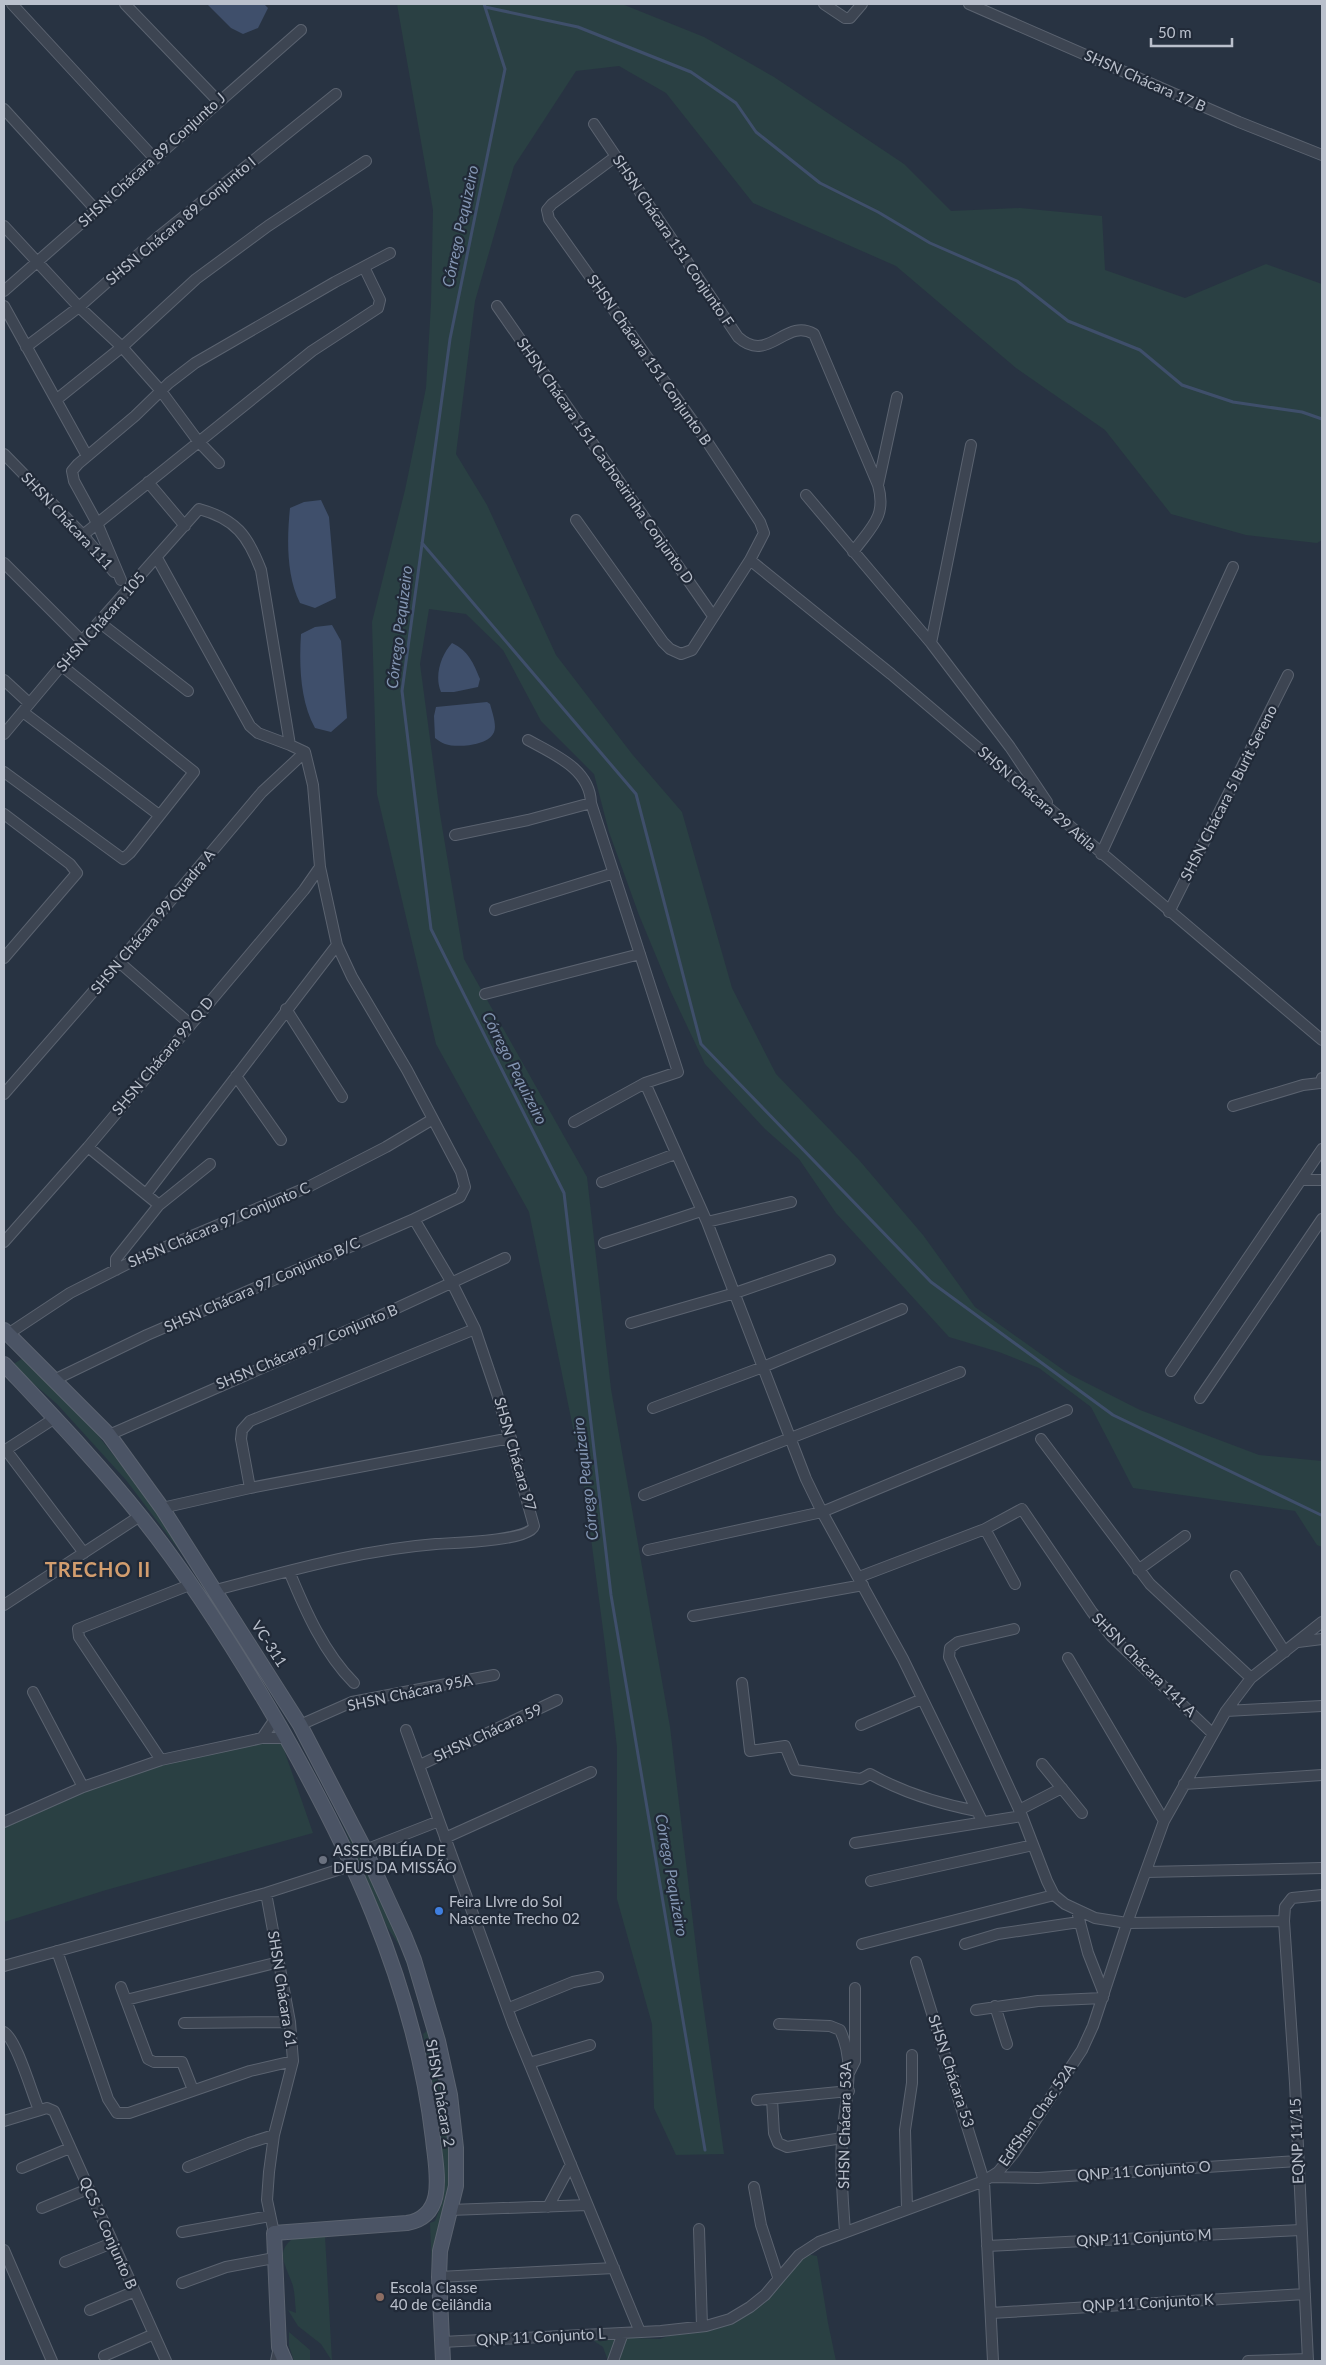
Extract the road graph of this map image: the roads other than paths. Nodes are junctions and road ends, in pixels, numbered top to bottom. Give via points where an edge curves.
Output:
1 (12, 4) edge
2 (125, 4) edge
3 (824, 4) edge
4 (862, 4) edge
5 (969, 4) edge
6 (301, 30) dead end
7 (336, 94) dead end
8 (218, 101) junction
9 (4, 109) edge
10 (594, 124) dead end
11 (1322, 155) edge
12 (615, 157) junction
13 (155, 159) junction
14 (366, 161) dead end
15 (96, 210) junction
16 (4, 226) edge
17 (390, 254) dead end
18 (37, 261) junction
19 (364, 267) junction
20 (4, 291) edge
21 (4, 306) edge
22 (497, 306) dead end
23 (79, 307) junction
24 (26, 347) junction
25 (122, 347) junction
26 (161, 391) junction
27 (897, 397) dead end
28 (56, 400) junction
29 (198, 441) junction
30 (972, 445) dead end
31 (4, 454) edge
32 (87, 456) junction
33 (219, 463) dead end
34 (148, 482) junction
35 (878, 485) junction
36 (806, 495) dead end
37 (576, 520) dead end
38 (97, 524) junction
39 (185, 526) junction
40 (83, 535) junction
41 (853, 552) junction
42 (157, 558) junction
43 (750, 560) junction
44 (4, 563) edge
45 (1233, 567) dead end
46 (121, 580) junction
47 (129, 589) junction
48 (713, 616) junction
49 (99, 622) junction
50 (82, 641) junction
51 (931, 643) junction
52 (62, 666) junction
53 (1288, 675) dead end
54 (4, 680) edge
55 (188, 691) dead end
56 (29, 703) junction
57 (23, 712) junction
58 (4, 734) edge
59 (528, 740) dead end
60 (290, 745) junction
61 (305, 752) junction
62 (4, 772) edge
63 (591, 803) junction
64 (1055, 814) junction
65 (159, 815) junction
66 (6, 820) edge
67 (455, 835) dead end
68 (1101, 854) junction
69 (320, 867) junction
70 (614, 873) junction
71 (495, 910) dead end
72 (1170, 912) junction
73 (337, 945) junction
74 (640, 954) junction
75 (4, 958) edge
76 (119, 962) junction
77 (485, 994) dead end
78 (286, 1010) junction
79 (190, 1024) junction
80 (1322, 1040) edge
81 (236, 1076) junction
82 (1322, 1078) edge
83 (646, 1083) junction
84 (4, 1094) edge
85 (342, 1097) dead end
86 (1232, 1106) dead end
87 (433, 1119) junction
88 (574, 1122) dead end
89 (281, 1140) dead end
90 (88, 1147) junction
91 (1322, 1149) edge
92 (675, 1154) junction
93 (210, 1164) dead end
94 (1301, 1180) junction
95 (1322, 1180) edge
96 (602, 1182) dead end
97 (146, 1194) junction
98 (791, 1202) dead end
99 (159, 1205) junction
100 (701, 1211) junction
101 (414, 1219) junction
102 (1322, 1219) edge
103 (707, 1222) junction
104 (4, 1242) edge
105 (604, 1243) dead end
106 (505, 1258) dead end
107 (830, 1260) dead end
108 (116, 1270) junction
109 (452, 1283) junction
110 (734, 1293) junction
111 (902, 1310) dead end
112 (631, 1323) dead end
113 (475, 1329) junction
114 (6, 1332) edge
115 (18, 1344) junction
116 (4, 1360) edge
117 (4, 1364) edge
118 (763, 1367) junction
119 (1171, 1371) dead end
120 (960, 1372) dead end
121 (54, 1380) junction
122 (1200, 1398) dead end
123 (653, 1408) dead end
124 (1067, 1410) dead end
125 (55, 1418) junction
126 (109, 1435) junction
127 (510, 1438) junction
128 (1041, 1439) dead end
129 (791, 1440) junction
130 (5, 1451) edge
131 (250, 1488) junction
132 (644, 1495) dead end
133 (162, 1508) junction
134 (822, 1512) junction
135 (140, 1516) junction
136 (985, 1529) junction
137 (1186, 1536) dead end
138 (648, 1550) dead end
139 (84, 1553) junction
140 (1138, 1570) junction
141 (289, 1571) junction
142 (1236, 1576) dead end
143 (861, 1581) junction
144 (192, 1584) junction
145 (1014, 1584) dead end
146 (216, 1590) junction
147 (4, 1605) edge
148 (694, 1616) dead end
149 (1322, 1622) edge
150 (1014, 1629) dead end
151 (1322, 1639) edge
152 (1298, 1642) junction
153 (1285, 1652) junction
154 (1068, 1658) dead end
155 (494, 1675) dead end
156 (1251, 1678) junction
157 (354, 1683) dead end
158 (742, 1683) dead end
159 (33, 1692) dead end
160 (922, 1699) junction
161 (557, 1700) dead end
162 (1322, 1706) edge
163 (1226, 1711) junction
164 (275, 1719) junction
165 (300, 1725) junction
166 (861, 1725) dead end
167 (406, 1730) dead end
168 (1213, 1734) junction
169 (262, 1738) junction
170 (287, 1738) junction
171 (161, 1760) junction
172 (1042, 1764) dead end
173 (420, 1765) junction
174 (591, 1772) dead end
175 (1322, 1775) edge
176 (1184, 1784) junction
177 (83, 1787) junction
178 (1062, 1788) junction
179 (1020, 1813) junction
180 (1082, 1813) dead end
181 (979, 1816) junction
182 (440, 1821) junction
183 (1164, 1821) junction
184 (4, 1822) edge
185 (445, 1838) junction
186 (855, 1843) dead end
187 (1033, 1846) junction
188 (365, 1850) junction
189 (353, 1865) junction
190 (1322, 1868) edge
191 (1146, 1872) junction
192 (871, 1881) dead end
193 (266, 1893) junction
194 (1054, 1895) junction
195 (1322, 1895) edge
196 (1079, 1917) junction
197 (1284, 1921) junction
198 (1127, 1923) junction
199 (862, 1944) dead end
200 (964, 1944) dead end
201 (57, 1951) junction
202 (279, 1962) junction
203 (916, 1962) dead end
204 (4, 1966) edge
205 (598, 1977) dead end
206 (121, 1987) dead end
207 (855, 1988) dead end
208 (424, 1995) junction
209 (1104, 1996) junction
210 (403, 1999) junction
211 (126, 2000) junction
212 (995, 2006) junction
213 (508, 2008) junction
214 (976, 2010) dead end
215 (184, 2022) dead end
216 (290, 2022) junction
217 (433, 2022) junction
218 (779, 2024) dead end
219 (411, 2028) junction
220 (4, 2032) edge
221 (1007, 2044) dead end
222 (590, 2045) dead end
223 (912, 2055) dead end
224 (293, 2060) junction
225 (529, 2063) junction
226 (849, 2074) junction
227 (193, 2090) junction
228 (849, 2090) junction
229 (772, 2099) junction
230 (757, 2100) dead end
231 (43, 2109) junction
232 (4, 2121) edge
233 (274, 2135) junction
234 (842, 2138) junction
235 (70, 2148) junction
236 (1298, 2161) junction
237 (571, 2164) junction
238 (188, 2167) dead end
239 (22, 2168) dead end
240 (987, 2179) junction
241 (754, 2187) dead end
242 (88, 2189) junction
243 (587, 2205) junction
244 (548, 2207) junction
245 (42, 2208) dead end
246 (907, 2209) junction
247 (450, 2210) junction
248 (270, 2216) junction
249 (698, 2229) dead end
250 (1301, 2230) junction
251 (182, 2232) dead end
252 (274, 2232) junction
253 (845, 2232) junction
254 (112, 2243) junction
255 (987, 2246) junction
256 (4, 2250) edge
257 (274, 2258) junction
258 (65, 2262) dead end
259 (614, 2268) junction
260 (439, 2277) junction
261 (778, 2277) junction
262 (182, 2283) dead end
263 (134, 2292) junction
264 (1305, 2294) junction
265 (90, 2310) dead end
266 (991, 2313) junction
267 (702, 2326) junction
268 (640, 2332) junction
269 (623, 2333) junction
270 (154, 2334) junction
271 (442, 2342) junction
272 (279, 2346) junction
273 (104, 2356) dead end
274 (1308, 2360) edge
275 (52, 2361) edge
276 (166, 2361) edge
277 (276, 2361) edge
278 (285, 2361) edge
279 (443, 2361) edge
280 (613, 2361) edge
281 (993, 2361) edge
282 (1248, 2361) edge

1 - 13 street
2 - 8 street
3 - 4 street via 845,18 854,14
5 - 11 street, SHSN Chácara 17 B
6 - 8 street, SHSN Chácara 89 Conjunto J
7 - 23 street, SHSN Chácara 89 Conjunto I via 157,238
8 - 13 street, SHSN Chácara 89 Conjunto J
9 - 15 street
10 - 12 street, SHSN Chácara 151 Conjunto F
12 - 35 street, SHSN Chácara 151 Conjunto F via 738,337 752,347 760,348 796,330 808,330 814,334
12 - 43 street, SHSN Chácara 151 Conjunto B via 557,199 547,210 549,219 704,437 760,522 764,533
13 - 15 street, SHSN Chácara 89 Conjunto J
14 - 25 street via 196,279
15 - 18 street, SHSN Chácara 89 Conjunto J
16 - 18 street
17 - 19 street
18 - 20 street, SHSN Chácara 89 Conjunto J
18 - 23 street
19 - 26 street via 229,343
19 - 29 street via 380,300 378,308 312,351
21 - 24 street
22 - 48 street, SHSN Chácara 151 Cachoeirinha Conjunto D
23 - 24 street, SHSN Chácara 89 Conjunto I
23 - 25 street
24 - 28 street
25 - 26 street
25 - 28 street
26 - 29 street
26 - 32 street
27 - 35 street
28 - 32 street
29 - 33 street
29 - 34 street
30 - 51 street
31 - 40 street, SHSN Chácara 111
32 - 38 street via 72,471
34 - 38 street
34 - 39 street
35 - 41 street via 882,509
36 - 41 street
37 - 48 street via 670,649 681,654 692,650
38 - 40 street
38 - 46 street
39 - 42 street, SHSN Chácara 105
39 - 60 street, SHSN Chácara 105 via 199,510 216,514 235,526 250,542 261,570
40 - 46 street, SHSN Chácara 111
41 - 51 street
42 - 47 street, SHSN Chácara 105
42 - 60 street via 250,726 258,734
43 - 48 street
43 - 64 street, SHSN Chácara 29 Atila via 891,674
44 - 50 street
45 - 68 street
46 - 47 street, SHSN Chácara 111
47 - 49 street, SHSN Chácara 105
49 - 50 street, SHSN Chácara 105
49 - 55 street
50 - 52 street, SHSN Chácara 105
51 - 64 street via 1005,740
52 - 56 street, SHSN Chácara 105
52 - 65 street via 194,772
53 - 72 street, SHSN Chácara 5 Burit Sereno
54 - 56 street
56 - 57 street, SHSN Chácara 105
57 - 58 street, SHSN Chácara 105
57 - 65 street
59 - 63 street via 585,778
60 - 61 street
61 - 69 street via 313,786
61 - 76 street, SHSN Chácara 99 Quadra A via 266,787
62 - 65 street via 123,859
63 - 67 street
63 - 70 street
64 - 68 street, SHSN Chácara 29 Atila
66 - 75 street via 70,864 77,873
68 - 72 street, SHSN Chácara 29 Atila
69 - 73 street
69 - 79 street, SHSN Chácara 99 Q D
70 - 71 street
70 - 74 street
72 - 80 street, SHSN Chácara 29 Atila
73 - 78 street
73 - 87 street
74 - 77 street
74 - 83 street via 678,1072
76 - 79 street
76 - 84 street, SHSN Chácara 99 Quadra A
78 - 81 street
78 - 85 street
79 - 90 street, SHSN Chácara 99 Q D
81 - 89 street
81 - 97 street
82 - 86 street via 1320,1082
83 - 88 street
83 - 92 street
87 - 101 street, SHSN Chácara 97 Conjunto B/C via 461,1172 465,1187 460,1197
87 - 108 street, SHSN Chácara 97 Conjunto C via 308,1187 190,1235
90 - 97 street
90 - 104 street, SHSN Chácara 99 Q D
91 - 94 street
92 - 96 street
92 - 100 street
93 - 99 street
94 - 95 street
94 - 119 street
97 - 99 street
98 - 103 street
99 - 108 street via 116,1259
100 - 103 street
100 - 105 street
101 - 109 street, SHSN Chácara 97
101 - 121 street, SHSN Chácara 97 Conjunto B/C via 147,1335
102 - 122 street
103 - 110 street
106 - 109 street, SHSN Chácara 97 Conjunto B
107 - 110 street
108 - 114 street, SHSN Chácara 97 Conjunto C via 70,1293
109 - 113 street, SHSN Chácara 97
109 - 126 street, SHSN Chácara 97 Conjunto B
110 - 112 street
110 - 118 street
111 - 118 street
113 - 127 street, SHSN Chácara 97
113 - 131 street via 250,1421 242,1430 241,1440
114 - 115 main road, VC-311
115 - 116 main road via 18,1352 12,1359
115 - 121 main road, VC-311
117 - 125 main road, SHSN Chácara 2
118 - 123 street
118 - 129 street
120 - 129 street
121 - 126 main road, VC-311
124 - 134 street
125 - 130 street
125 - 135 main road, SHSN Chácara 2
126 - 133 main road, VC-311
127 - 131 street
127 - 141 street, SHSN Chácara 97 via 535,1522 534,1530 499,1539 344,1556
128 - 140 street
129 - 132 street
129 - 134 street
130 - 139 street
131 - 133 street
133 - 146 main road, VC-311
134 - 138 street
134 - 143 street
135 - 139 street
135 - 144 main road, SHSN Chácara 2
136 - 143 street
136 - 145 street
136 - 168 street, SHSN Chácara 141 A via 1022,1509 1112,1637
137 - 140 street
139 - 147 street
140 - 156 street
141 - 146 street, SHSN Chácara 97
141 - 157 street via 336,1664
142 - 153 street
143 - 148 street
143 - 160 street
144 - 164 main road, SHSN Chácara 2
144 - 171 street via 78,1629 79,1637
146 - 165 main road, VC-311
149 - 152 street, EdfShsn Chac 52A
150 - 179 street via 958,1642 949,1652 953,1668
151 - 152 street
152 - 153 street, EdfShsn Chac 52A
153 - 156 street, EdfShsn Chac 52A
154 - 183 street
155 - 165 street, SHSN Chácara 95A via 352,1702
156 - 163 street, EdfShsn Chac 52A
158 - 181 street via 750,1752 785,1746 795,1770 862,1779 870,1774 898,1788
159 - 177 street
160 - 166 street
160 - 181 street
161 - 173 street, SHSN Chácara 59
162 - 163 street
163 - 168 street, EdfShsn Chac 52A
164 - 169 street
164 - 170 main road, SHSN Chácara 2
165 - 188 main road, VC-311
167 - 173 street
168 - 176 street, EdfShsn Chac 52A
169 - 170 street
169 - 171 street
170 - 189 main road, SHSN Chácara 2
171 - 177 street
172 - 178 street
173 - 182 street
174 - 185 street
175 - 176 street
176 - 183 street, EdfShsn Chac 52A
177 - 184 street
178 - 179 street
178 - 180 street
179 - 181 street
179 - 187 street
181 - 186 street
182 - 185 street
182 - 188 street
183 - 191 street, EdfShsn Chac 52A
185 - 213 street
187 - 192 street
187 - 194 street
188 - 208 main road, VC-311 via 404,1934
189 - 193 street
189 - 210 main road, SHSN Chácara 2
190 - 191 street
191 - 198 street, EdfShsn Chac 52A
193 - 201 street
193 - 202 street, SHSN Chácara 61
194 - 196 street
194 - 199 street
195 - 197 street via 1292,1898 1285,1907
196 - 198 street
196 - 200 street
196 - 209 street
197 - 198 street
197 - 236 street, EQNP 11/15
198 - 209 street, EdfShsn Chac 52A
201 - 204 street
201 - 227 street via 113,2110 125,2114
202 - 211 street
202 - 216 street, SHSN Chácara 61
203 - 240 street, SHSN Chácara 53
205 - 213 street via 573,1982
206 - 211 street
207 - 226 street via 855,2061
208 - 210 main road
208 - 217 main road, VC-311
209 - 212 street
209 - 240 street, EdfShsn Chac 52A via 1082,2050 1014,2153
210 - 219 main road, SHSN Chácara 2
211 - 227 street via 148,2059 182,2062
212 - 214 street
212 - 221 street
213 - 225 street
215 - 216 street
216 - 224 street, SHSN Chácara 61
217 - 219 main road
217 - 247 main road, VC-311 via 450,2095 456,2148 456,2186
218 - 226 street, SHSN Chácara 53A via 830,2026 840,2030
219 - 252 main road, SHSN Chácara 2 via 430,2115 436,2166 436,2194 428,2215 416,2222
220 - 231 street, QCS 2 Conjunto B via 8,2034
222 - 225 street
223 - 246 street via 912,2083 905,2130
224 - 227 street
224 - 233 street, SHSN Chácara 61
225 - 237 street
226 - 228 street, SHSN Chácara 53A
228 - 229 street
228 - 234 street, SHSN Chácara 53A
229 - 230 street
229 - 234 street via 774,2134 778,2143 787,2147
231 - 232 street
231 - 235 street, QCS 2 Conjunto B via 54,2111
233 - 238 street
233 - 248 street, SHSN Chácara 61 via 269,2172
234 - 253 street, SHSN Chácara 53A
235 - 239 street
235 - 242 street, QCS 2 Conjunto B
236 - 240 street, QNP 11 Conjunto O
236 - 250 street, EQNP 11/15
237 - 243 street
237 - 244 street
240 - 246 street, EdfShsn Chac 52A
240 - 255 street, SHSN Chácara 53
241 - 261 street via 761,2225
242 - 245 street
242 - 254 street, QCS 2 Conjunto B
243 - 244 street
243 - 259 street
244 - 247 street
246 - 253 street, EdfShsn Chac 52A
247 - 260 main road, VC-311 via 444,2231
248 - 251 street
248 - 252 street, SHSN Chácara 61
249 - 267 street
250 - 255 street, QNP 11 Conjunto M
250 - 264 street, EQNP 11/15
252 - 257 main road
253 - 261 street, EdfShsn Chac 52A via 819,2242 799,2255
254 - 258 street
254 - 263 street, QCS 2 Conjunto B
255 - 266 street, SHSN Chácara 53
256 - 275 street
257 - 262 street via 226,2267
257 - 272 main road
259 - 260 street
259 - 268 street
260 - 271 main road, VC-311
261 - 267 street, EdfShsn Chac 52A via 750,2307 730,2319
263 - 265 street
263 - 270 street, QCS 2 Conjunto B
264 - 266 street, QNP 11 Conjunto K
264 - 274 street, EQNP 11/15
266 - 281 street, SHSN Chácara 53
267 - 268 street, EdfShsn Chac 52A
268 - 269 street, QNP 11 Conjunto L
269 - 271 street, QNP 11 Conjunto L
269 - 280 street
270 - 273 street
270 - 276 street, QCS 2 Conjunto B
271 - 279 main road, VC-311
272 - 277 street
272 - 278 main road
274 - 282 street

